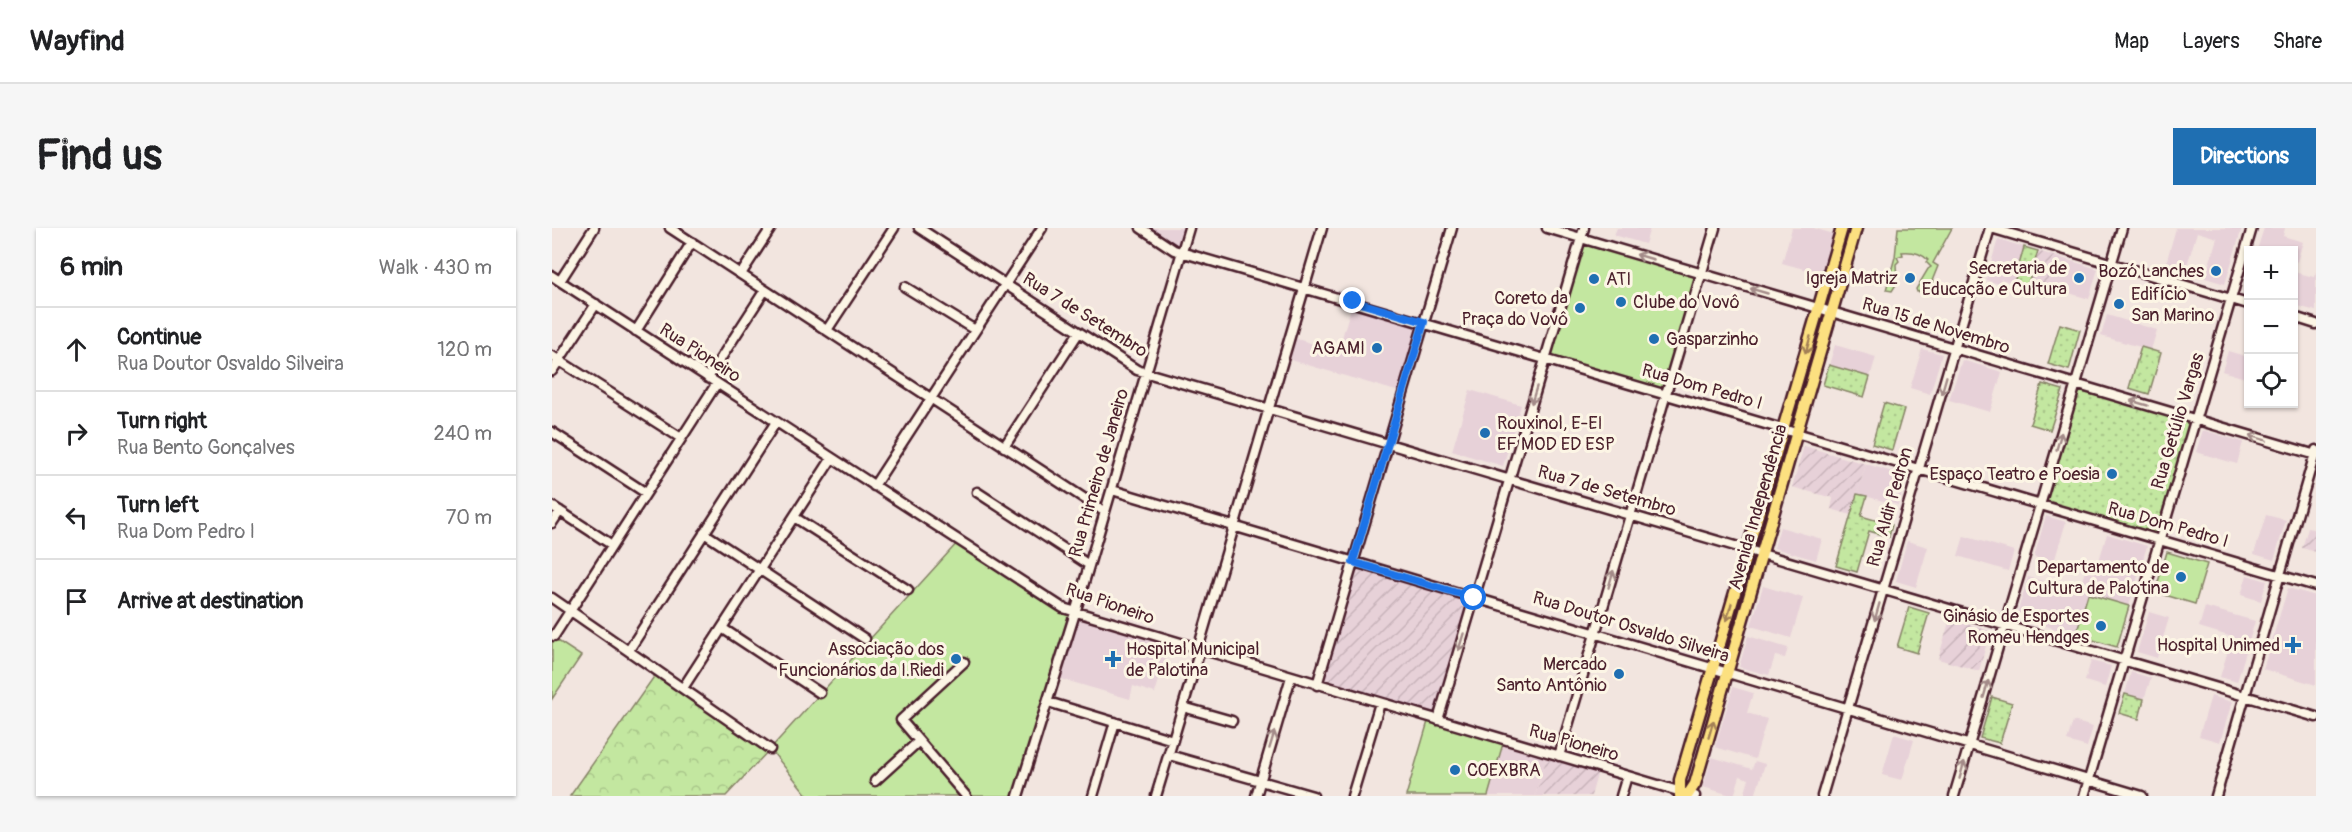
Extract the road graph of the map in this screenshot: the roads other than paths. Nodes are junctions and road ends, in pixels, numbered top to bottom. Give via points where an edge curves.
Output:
1 (594, 228) edge
2 (670, 228) edge
3 (771, 228) edge
4 (894, 228) edge
5 (919, 228) edge
6 (1042, 228) edge
7 (1141, 228) edge
8 (1189, 228) edge
9 (1322, 228) edge
10 (1452, 228) edge
11 (1547, 228) edge
12 (1584, 228) edge
13 (1715, 228) edge
14 (1842, 228) edge
15 (1856, 228) edge
16 (1980, 228) edge
17 (1990, 228) edge
18 (2122, 228) edge
19 (2252, 228) edge
20 (1581, 238) junction
21 (692, 242) junction
22 (1178, 251) junction
23 (2111, 264) junction
24 (741, 274) junction
25 (1702, 274) junction
26 (556, 278) edge
27 (1005, 284) junction
28 (905, 287) dead end
29 (1305, 287) junction
30 (765, 290) junction
31 (2231, 299) junction
32 (2244, 303) edge
33 (596, 304) junction
34 (1819, 308) junction
35 (1832, 312) junction
36 (2298, 318) edge
37 (1424, 322) junction
38 (2316, 324) edge
39 (827, 330) junction
40 (975, 330) junction
41 (636, 331) junction
42 (1079, 332) junction
43 (1954, 348) junction
44 (556, 358) edge
45 (1545, 358) junction
46 (552, 371) edge
47 (1146, 372) junction
48 (708, 378) junction
49 (717, 383) junction
50 (2076, 384) junction
51 (1666, 394) junction
52 (931, 399) junction
53 (1268, 409) junction
54 (2195, 420) junction
55 (776, 422) junction
56 (1784, 428) junction
57 (552, 432) edge
58 (1797, 432) junction
59 (681, 438) junction
60 (1388, 444) junction
61 (1004, 447) junction
62 (2315, 453) edge
63 (832, 458) junction
64 (1919, 468) junction
65 (1509, 480) junction
66 (874, 486) junction
67 (1112, 490) junction
68 (977, 492) dead end
69 (646, 494) junction
70 (2040, 504) junction
71 (556, 509) edge
72 (1105, 512) junction
73 (1630, 515) junction
74 (794, 517) junction
75 (552, 523) edge
76 (1234, 526) junction
77 (704, 533) junction
78 (2160, 539) junction
79 (612, 545) junction
80 (1748, 550) junction
81 (1762, 554) junction
82 (1353, 562) junction
83 (1089, 565) junction
84 (760, 570) junction
85 (2281, 575) junction
86 (2316, 585) edge
87 (908, 590) dead end
88 (1883, 590) junction
89 (552, 598) edge
90 (1474, 598) junction
91 (570, 610) junction
92 (1075, 613) junction
93 (2004, 626) junction
94 (722, 628) junction
95 (1595, 633) junction
96 (554, 636) dead end
97 (865, 639) dead end
98 (1199, 650) junction
99 (629, 651) junction
100 (2124, 661) junction
101 (964, 662) dead end
102 (1713, 669) junction
103 (1727, 673) junction
104 (1292, 677) junction
105 (1317, 685) junction
106 (683, 688) junction
107 (820, 693) dead end
108 (2246, 697) junction
109 (1047, 702) junction
110 (1380, 703) junction
111 (1183, 707) junction
112 (1848, 709) junction
113 (2316, 717) edge
114 (1438, 720) junction
115 (1232, 721) dead end
116 (1115, 722) junction
117 (1173, 740) junction
118 (919, 741) junction
119 (1969, 745) junction
120 (770, 749) dead end
121 (1169, 755) junction
122 (1559, 756) junction
123 (1627, 776) junction
124 (2088, 780) junction
125 (875, 781) dead end
126 (1260, 781) junction
127 (1686, 795) edge
128 (966, 796) edge
129 (1018, 796) edge
130 (1093, 796) edge
131 (1156, 796) edge
132 (1256, 796) edge
133 (1313, 796) edge
134 (1352, 796) edge
135 (1621, 796) edge
136 (1822, 796) edge
137 (1954, 796) edge
138 (2084, 796) edge
139 (2142, 796) edge
140 (2216, 796) edge

1 - 26 street
2 - 21 street
3 - 24 street
4 - 39 street
5 - 27 street, Rua 7 de Setembro
6 - 27 street
7 - 22 street, Rua Dom Pedro I
8 - 22 street, Rua Primeiro de Janeiro
9 - 29 street
10 - 37 street
11 - 20 street, Rua 15 de Novembro
12 - 20 street
13 - 25 street
14 - 34 main road, Avenida Independência
15 - 35 main road, Avenida Independência
16 - 17 street
17 - 23 street
17 - 43 street, Rua Aldir Pedron
18 - 23 street
19 - 31 street, Rua Getúlio Vargas
25 -> 20 street, Rua 15 de Novembro
20 - 45 street
21 - 24 street
21 - 41 street
22 - 29 street, Rua Dom Pedro I
22 - 47 street, Rua Primeiro de Janeiro
23 - 31 street
23 - 50 street
24 - 30 street
34 -> 25 street, Rua 15 de Novembro
25 - 51 street
26 - 33 street, Rua Pioneiro
27 - 40 street
27 - 42 street, Rua 7 de Setembro
28 - 40 street
29 - 37 street, Rua Dom Pedro I
29 - 53 street
30 - 39 street
30 - 48 street
31 - 32 street
31 - 54 street, Rua Getúlio Vargas
33 - 41 street, Rua Pioneiro
33 - 44 street
34 - 35 street, Rua 15 de Novembro
34 -> 56 main road, Avenida Independência
35 - 43 street, Rua 15 de Novembro
35 - 58 main road, Avenida Independência
36 - 38 street
37 - 45 street, Rua Dom Pedro I
37 - 60 street
39 - 52 street
40 - 52 street
41 - 48 street, Rua Pioneiro
42 - 47 street, Rua 7 de Setembro
42 - 61 street
43 - 50 street, Rua 15 de Novembro
43 -> 64 street, Rua Aldir Pedron
44 - 46 street
44 - 59 street
45 - 51 street, Rua Dom Pedro I
45 -> 65 street
47 - 53 street, Rua 7 de Setembro
47 - 67 street, Rua Primeiro de Janeiro
48 - 49 street, Rua Pioneiro
49 - 55 street, Rua Pioneiro
49 - 59 street
54 -> 50 street, Rua 15 de Novembro
70 -> 50 street
51 - 56 street, Rua Dom Pedro I
51 - 73 street
52 - 61 street
52 - 66 street
53 - 60 street, Rua 7 de Setembro
53 - 76 street
62 -> 54 street, Rua 15 de Novembro
54 - 78 street, Rua Getúlio Vargas
55 - 63 street, Rua Pioneiro
55 - 77 street
56 - 58 street, Rua Dom Pedro I
56 - 80 main road, Avenida Independência
57 - 69 street
58 - 64 street, Rua Dom Pedro I
58 - 81 main road, Avenida Independência
59 - 69 street
60 - 65 street, Rua 7 de Setembro
60 - 82 street
61 - 72 street
62 - 85 street
63 - 66 street, Rua Pioneiro
63 - 74 street
64 - 70 street, Rua Dom Pedro I
64 - 88 street, Rua Aldir Pedron
65 - 73 street, Rua 7 de Setembro
65 - 90 street
66 - 92 street, Rua Pioneiro
67 - 72 street, Rua Primeiro de Janeiro
67 - 76 street, Rua Doutor Osvaldo Silveira
68 - 83 street
69 - 79 street
70 - 78 street, Rua Dom Pedro I
70 - 93 street
71 - 75 street
71 - 79 street
72 - 83 street, Rua Primeiro de Janeiro
73 - 80 street, Rua 7 de Setembro
95 -> 73 street
74 - 84 street
74 - 87 street
76 - 82 street, Rua Doutor Osvaldo Silveira
76 - 98 street
77 - 84 street
77 - 99 street
78 - 85 street, Rua Dom Pedro I
78 - 100 street, Rua Getúlio Vargas
79 - 91 street
80 - 81 street, Rua 7 de Setembro
80 -> 102 main road, Avenida Independência
81 - 88 street, Rua 7 de Setembro
81 - 103 main road, Avenida Independência
82 - 90 street, Rua Doutor Osvaldo Silveira
82 - 105 street
83 - 92 street, Rua Primeiro de Janeiro
84 - 94 street
84 - 97 street
85 - 86 street, Rua Dom Pedro I
85 - 108 street
88 - 93 street, Rua 7 de Setembro
88 -> 112 street, Rua Aldir Pedron
89 - 91 street
90 - 95 street, Rua Doutor Osvaldo Silveira
90 -> 114 street
91 - 96 street
91 - 99 street
92 - 98 street, Rua Pioneiro
92 - 109 street, Rua Primeiro de Janeiro
93 - 100 street, Rua 7 de Setembro
119 -> 93 street
94 - 106 street
94 - 107 street
95 - 102 street, Rua Doutor Osvaldo Silveira
95 - 122 street
98 - 104 street, Rua Pioneiro
98 - 111 street
99 - 106 street
100 - 108 street, Rua 7 de Setembro
100 - 124 street, Rua Getúlio Vargas
101 - 118 street via 901,720
102 - 103 street, Rua Doutor Osvaldo Silveira
102 - 127 main road, Avenida Independência via 1680,780
103 - 112 street, Rua Doutor Osvaldo Silveira
127 -> 103 main road, Avenida Independência via 1695,784
104 - 105 street, Rua Pioneiro
126 -> 104 street
105 - 110 street, Rua Pioneiro
106 - 120 street
108 - 113 street, Rua 7 de Setembro
108 - 140 street
109 - 116 street
109 - 129 street, Rua Primeiro de Janeiro
110 - 114 street, Rua Pioneiro
110 - 134 street
111 - 115 street
111 - 117 street
112 - 119 street, Rua Doutor Osvaldo Silveira
112 - 136 street, Rua Aldir Pedron
114 - 122 street, Rua Pioneiro
116 - 117 street
116 - 130 street
117 - 121 street
118 - 125 street
118 - 128 street
119 - 124 street, Rua Doutor Osvaldo Silveira
137 -> 119 street
121 - 126 street
121 - 131 street
122 - 123 street, Rua Pioneiro
123 - 127 street, Rua Pioneiro
123 - 135 street
124 - 138 street, Rua Getúlio Vargas
124 - 139 street, Rua Doutor Osvaldo Silveira
126 - 132 street
126 - 133 street

